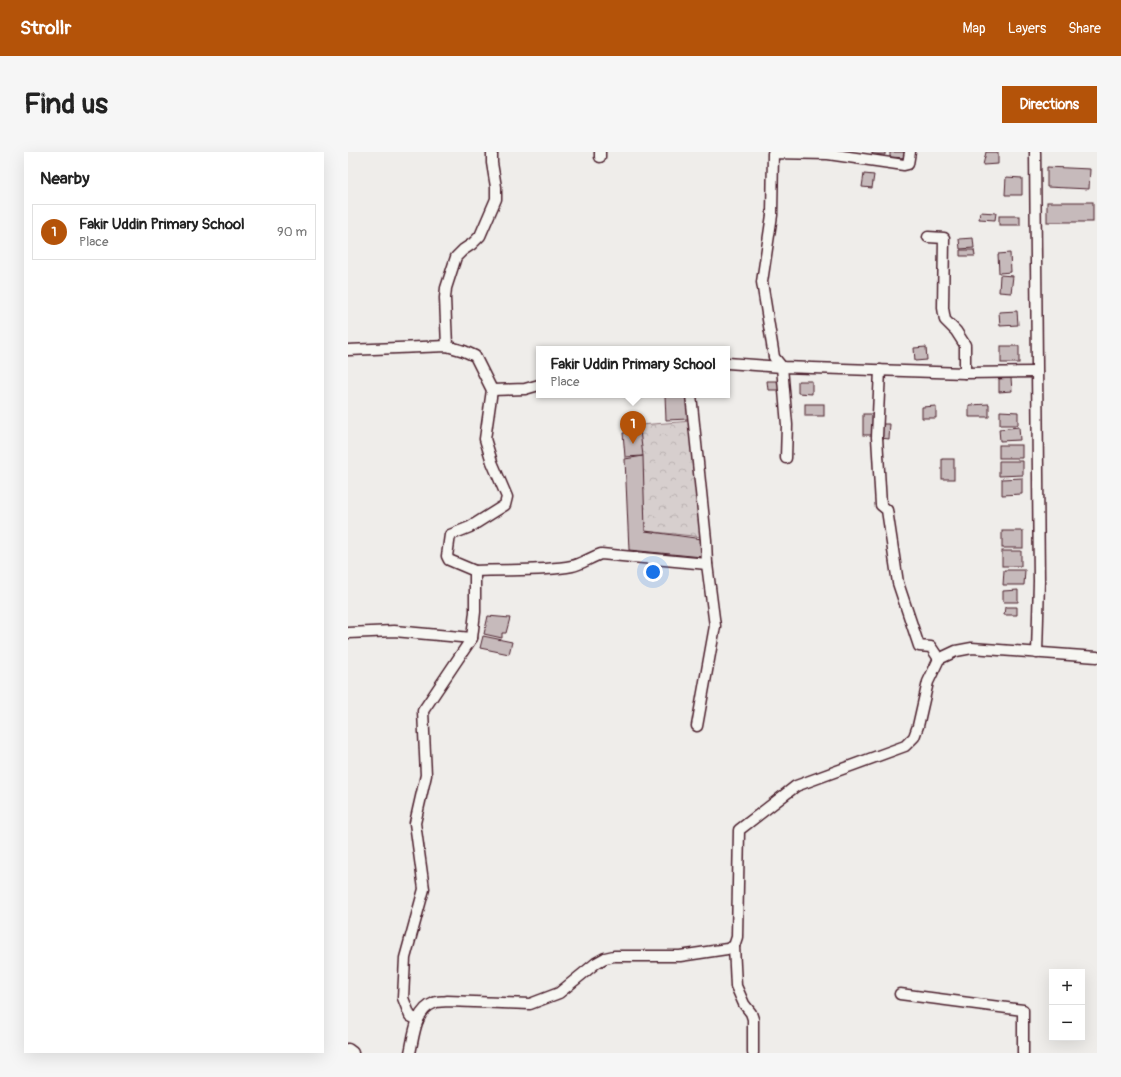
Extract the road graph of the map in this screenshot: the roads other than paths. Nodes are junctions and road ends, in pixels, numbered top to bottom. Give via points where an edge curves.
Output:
1 (492, 152) edge
2 (910, 152) edge
3 (1035, 152) edge
4 (773, 153) edge
5 (928, 237) dead end
6 (447, 346) junction
7 (348, 350) edge
8 (730, 363) edge
9 (782, 367) junction
10 (880, 370) junction
11 (1037, 372) junction
12 (965, 373) junction
13 (536, 386) edge
14 (492, 390) junction
15 (691, 398) edge
16 (786, 458) dead end
17 (706, 564) junction
18 (475, 571) junction
19 (348, 633) edge
20 (472, 638) junction
21 (1037, 653) junction
22 (1097, 657) edge
23 (939, 659) junction
24 (697, 726) dead end
25 (734, 946) junction
26 (900, 994) dead end
27 (418, 1020) junction
28 (348, 1050) edge
29 (352, 1053) edge
30 (410, 1053) edge
31 (753, 1053) edge
32 (1023, 1053) edge

1 - 6 street via 496,199 480,236 456,257 446,288
2 - 4 street via 908,164 904,165 828,154
3 - 11 street
4 - 9 street via 772,215 762,282 774,357
5 - 12 street via 944,238 943,308 945,320 965,345
6 - 7 street
6 - 14 street via 475,356
8 - 9 street
9 - 10 street
9 - 16 street via 787,425
10 - 12 street
10 - 23 street via 877,437 881,506 887,510 898,584 919,646 930,647
11 - 12 street
11 - 21 street
13 - 14 street via 525,389
14 - 18 street via 485,439 507,496 505,505 470,527 450,534 447,556 449,560
15 - 17 street via 706,540
17 - 18 street via 601,554 574,566 530,571
17 - 24 street via 715,626
18 - 20 street
19 - 20 street via 394,631
20 - 27 street via 423,711 426,775 415,823 424,889 405,958 403,998 410,1016
21 - 22 street
21 - 23 street via 972,648 956,651
23 - 25 street via 928,682 914,737 905,746 796,786 739,830 737,937
25 - 27 street via 680,956 605,958 546,999 530,1004 447,1001 434,1003 424,1010
25 - 31 street via 736,986 753,1019
26 - 32 street via 1022,1010
27 - 30 street
28 - 29 main road

